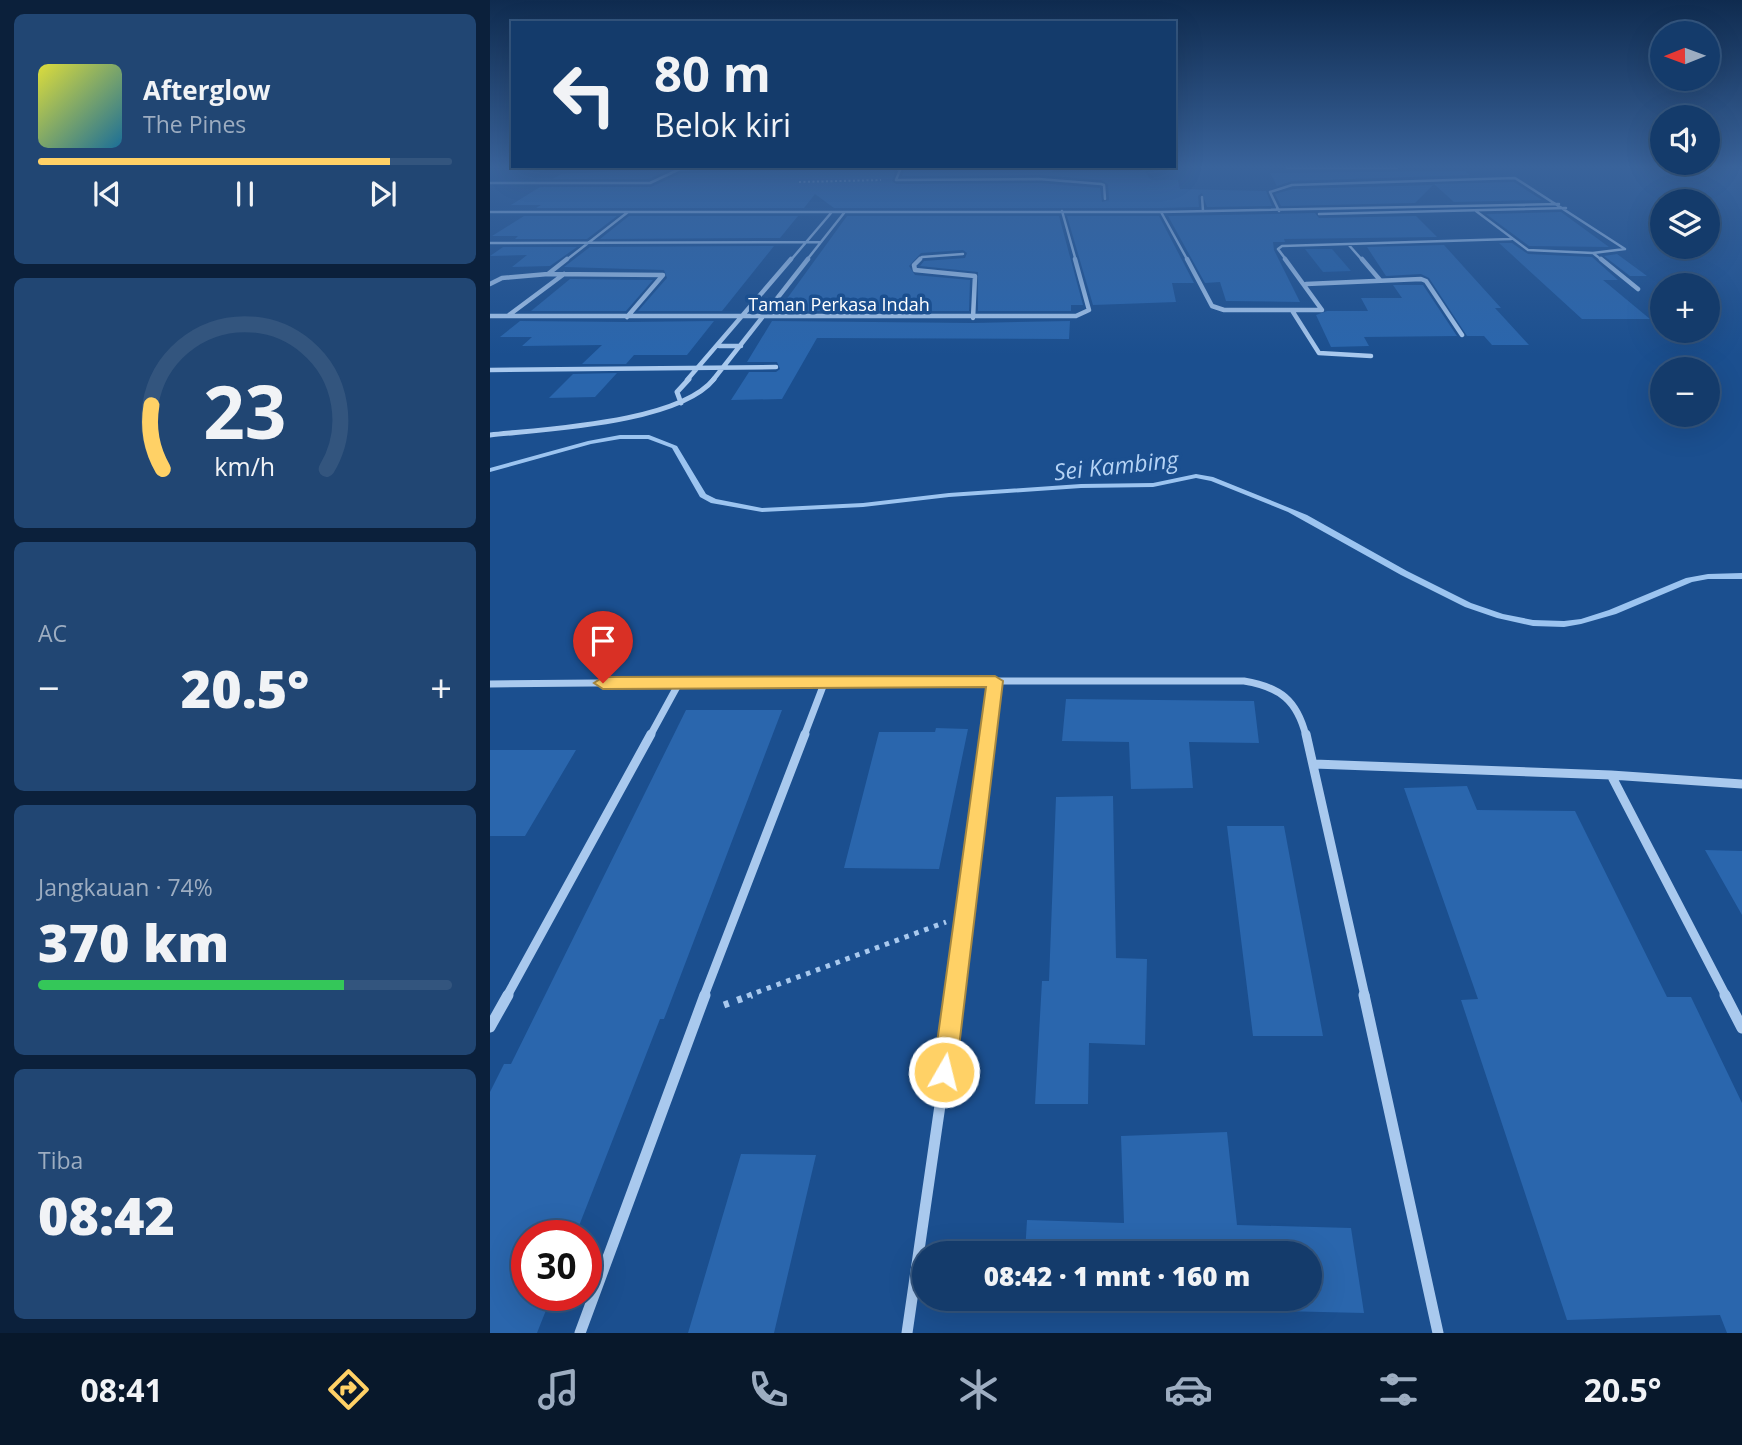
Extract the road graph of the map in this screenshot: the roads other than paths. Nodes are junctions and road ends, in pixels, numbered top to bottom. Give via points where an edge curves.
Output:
1 (604, 230) edge
2 (815, 230) edge
3 (830, 230) edge
4 (1067, 230) edge
5 (1171, 230) edge
6 (1500, 230) edge
7 (1598, 230) edge
8 (1511, 239) junction
9 (805, 242) junction
10 (821, 242) junction
11 (490, 243) edge
12 (587, 243) junction
13 (1348, 244) junction
14 (1593, 253) junction
15 (963, 254) dead end
16 (548, 274) junction
17 (564, 274) junction
18 (1380, 280) junction
19 (490, 284) edge
20 (1306, 284) junction
21 (1638, 289) dead end
22 (1293, 312) junction
23 (490, 316) edge
24 (508, 316) junction
25 (626, 317) junction
26 (743, 318) junction
27 (762, 318) junction
28 (973, 318) junction
29 (1462, 335) dead end
30 (719, 346) junction
31 (741, 346) junction
32 (1371, 356) dead end
33 (725, 367) junction
34 (776, 367) dead end
35 (698, 368) junction
36 (490, 370) edge
37 (681, 403) junction
38 (490, 435) edge
39 (825, 681) junction
40 (995, 681) junction
41 (679, 683) junction
42 (490, 684) edge
43 (1314, 764) junction
44 (1611, 775) junction
45 (1742, 784) edge
46 (490, 1027) edge
47 (1742, 1028) edge
48 (580, 1333) edge
49 (907, 1333) edge
50 (1438, 1333) edge

1 - 12 street
2 - 9 street
3 - 10 street
4 - 28 street, Taman Perkasa Indah via 1087,313
5 - 22 street via 1214,308
6 - 8 street
7 - 14 street via 1625,249
8 - 13 street
8 - 14 street via 1534,252
9 - 10 street
9 - 12 street
9 - 26 street
10 - 27 street
11 - 12 street
12 - 16 street
13 - 18 street
13 - 20 street via 1278,248
14 - 21 street
15 - 28 street via 922,257 914,265 922,272 974,275
16 - 17 street
16 - 19 street via 502,278
17 - 24 street
17 - 25 street via 663,275
18 - 20 street
18 - 29 street via 1426,281
20 - 22 street via 1322,310
22 - 32 street via 1319,353
23 - 24 street, Taman Perkasa Indah
24 - 25 street, Taman Perkasa Indah
25 - 26 street, Taman Perkasa Indah
26 - 27 street, Taman Perkasa Indah
26 - 30 street
27 - 28 street, Taman Perkasa Indah
27 - 31 street
30 - 31 street
30 - 35 street
31 - 33 street
33 - 34 street
33 - 35 street
33 - 37 street via 706,388
35 - 36 street
35 - 37 street via 677,392
37 - 38 street via 626,418
39 - 40 street
39 - 41 street
39 - 48 street
40 - 43 street via 1264,683 1280,689 1297,705
40 - 49 street via 967,915
41 - 42 street
41 - 46 street
43 - 44 street
43 - 50 street
44 - 45 street
44 - 47 street

